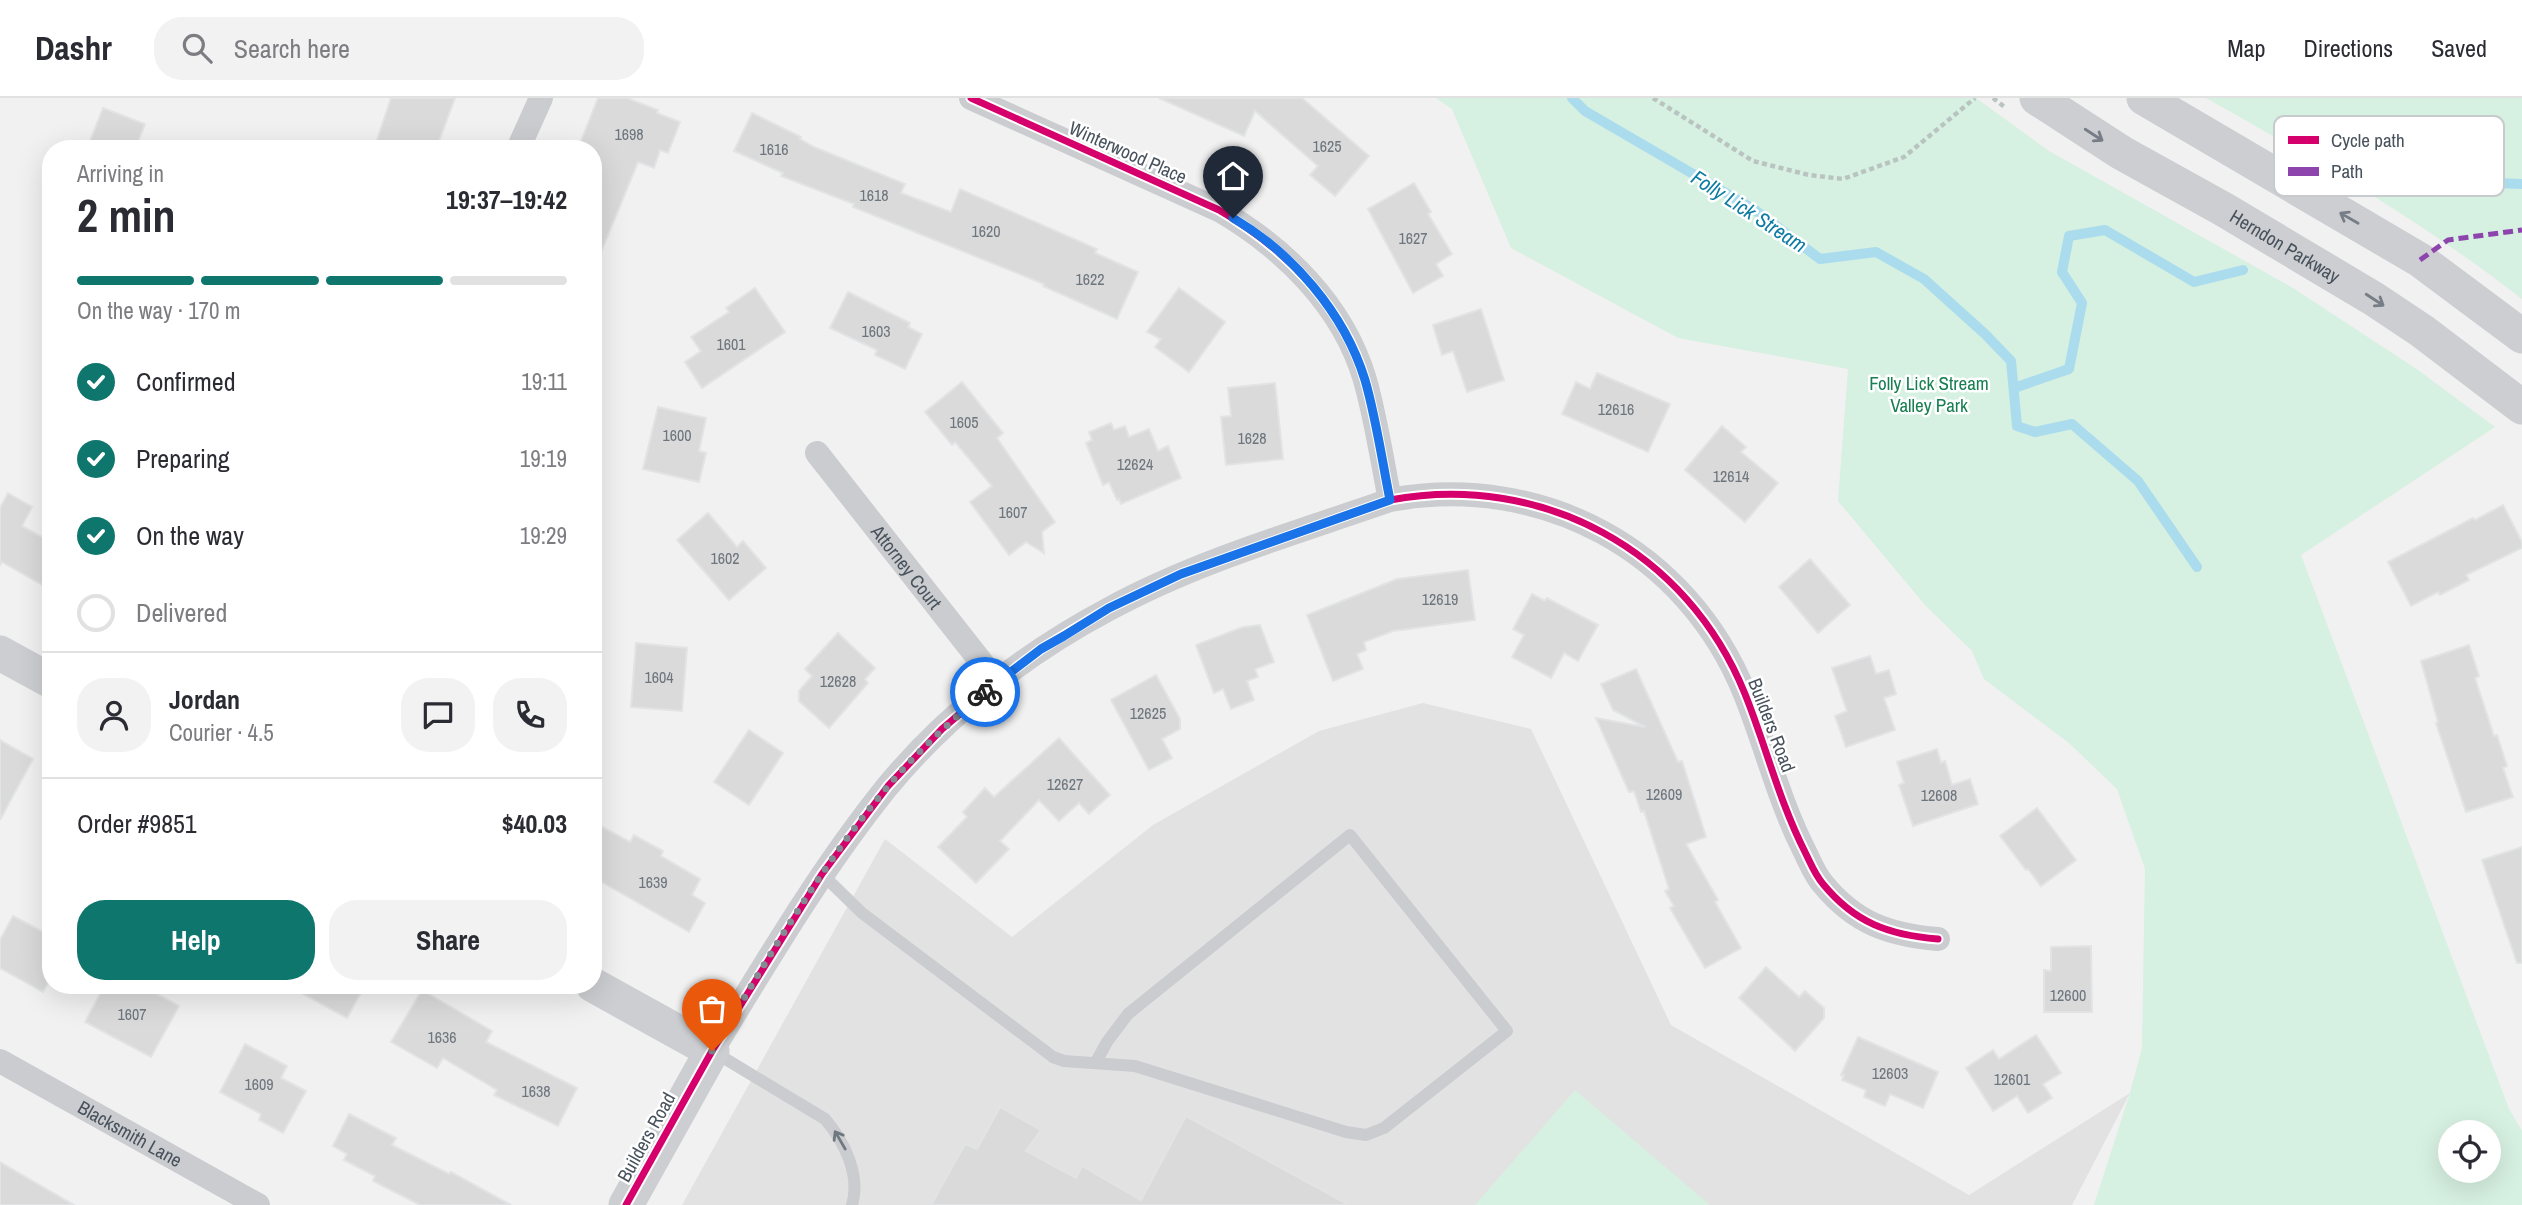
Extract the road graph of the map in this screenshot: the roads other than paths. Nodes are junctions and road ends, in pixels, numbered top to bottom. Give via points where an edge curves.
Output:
1 (541, 98) edge
2 (971, 98) edge
3 (2037, 98) edge
4 (2144, 98) edge
5 (522, 140) edge
6 (2274, 174) edge
7 (2311, 196) edge
8 (2522, 336) edge
9 (2522, 407) edge
10 (817, 453) dead end
11 (1390, 500) junction
12 (0, 653) edge
13 (42, 676) edge
14 (997, 681) junction
15 (822, 874) junction
16 (1937, 939) dead end
17 (602, 990) edge
18 (712, 1051) junction
19 (0, 1061) edge
20 (1096, 1062) junction
21 (258, 1205) edge
22 (626, 1205) edge
23 (852, 1205) edge

1 - 5 street
2 - 11 street, Winterwood Place via 1219,210 1288,258 1338,322 1364,379
3 -> 9 main road, Herndon Parkway via 2122,153 2374,299
6 -> 4 main road
8 -> 7 main road via 2420,260
10 - 14 street, Attorney Court
11 - 14 street, Builders Road via 1181,574 1109,608
11 - 16 street, Builders Road via 1458,494 1509,499 1557,511 1637,552 1697,609 1726,654 1794,830 1821,882 1846,908 1874,926 1905,936
12 - 13 main road
14 - 15 street, Builders Road via 942,729 888,786
15 - 18 street, Builders Road
15 - 20 lane via 862,912 1041,1050 1064,1061
17 - 18 main road
18 - 22 main road, Builders Road
23 -> 18 lane via 849,1156 825,1119
19 - 21 street, Blacksmith Lane
20 - 20 lane via 1135,1066 1366,1135 1384,1128 1507,1031 1350,835 1128,1014

